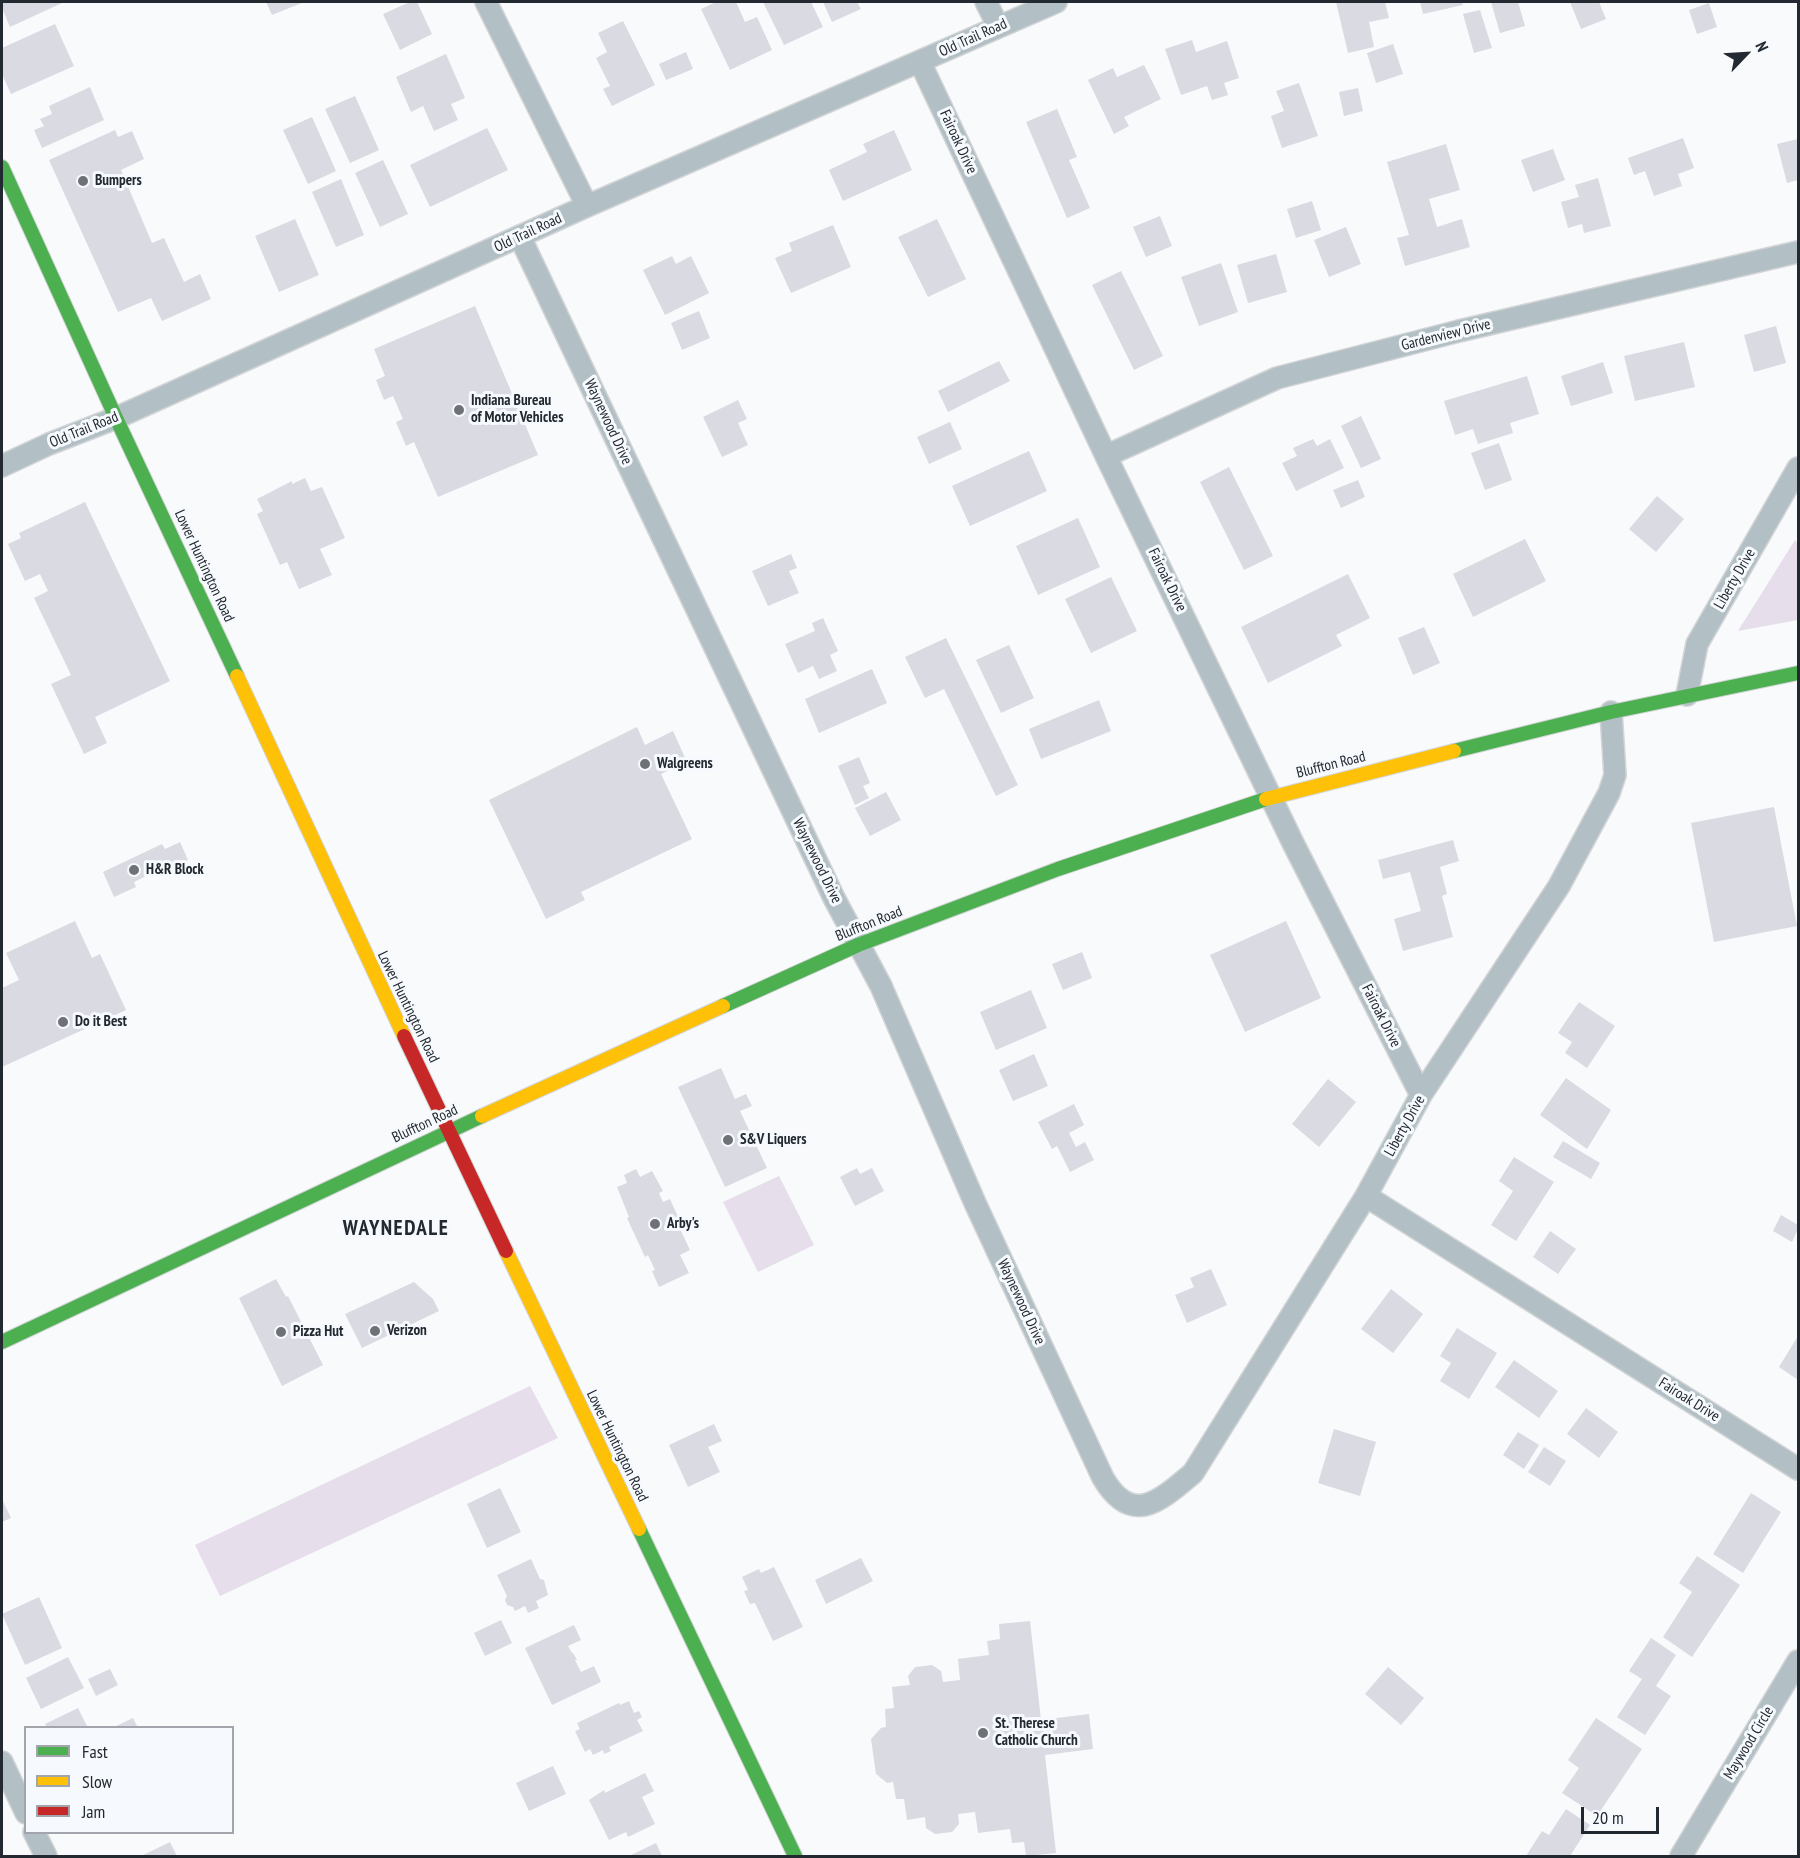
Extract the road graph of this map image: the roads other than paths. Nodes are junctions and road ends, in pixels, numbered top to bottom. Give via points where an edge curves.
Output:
1 (486, 2) edge
2 (986, 2) edge
3 (1056, 2) edge
4 (999, 26) junction
5 (920, 62) junction
6 (2, 167) edge
7 (587, 206) junction
8 (520, 237) junction
9 (1798, 252) edge
10 (116, 418) junction
11 (1106, 456) junction
12 (2, 466) edge
13 (1798, 468) edge
14 (1798, 673) edge
15 (1687, 695) junction
16 (1611, 712) junction
17 (1272, 797) junction
18 (858, 945) junction
19 (1421, 1095) junction
20 (450, 1131) junction
21 (1366, 1196) junction
22 (2, 1342) edge
23 (1798, 1469) edge
24 (1137, 1507) joint
25 (1798, 1661) edge
26 (2, 1762) edge
27 (24, 1809) edge
28 (34, 1834) edge
29 (46, 1857) edge
30 (795, 1857) edge
31 (1681, 1857) edge

1 - 7 street
2 - 4 street
3 - 4 street, Old Trail Road
4 - 5 street, Old Trail Road
5 - 7 street, Old Trail Road
5 - 11 street, Fairoak Drive
6 - 10 main road, Lower Huntington Road
7 - 8 street, Old Trail Road
8 - 10 street, Old Trail Road
8 - 18 street, Waynewood Drive
9 - 11 street, Gardenview Drive via 1277,378
10 - 12 street, Old Trail Road
10 - 20 main road, Lower Huntington Road
11 - 17 street, Fairoak Drive
13 - 15 street, Liberty Drive via 1697,644
14 - 15 main road, Bluffton Road
15 - 16 main road, Bluffton Road
16 - 17 main road, Bluffton Road
16 - 19 street, Liberty Drive via 1615,775 1609,793 1559,886
17 - 18 main road, Bluffton Road via 1058,869
17 - 19 street, Fairoak Drive
18 - 20 main road, Bluffton Road
18 - 24 street, Waynewood Drive via 881,986 975,1203 1102,1478 1124,1503
19 - 21 street, Liberty Drive
20 - 22 main road, Bluffton Road
20 - 30 main road, Lower Huntington Road
21 - 23 street, Fairoak Drive
21 - 24 street, Liberty Drive via 1193,1473 1172,1491
25 - 31 street, Maywood Circle
26 - 27 street
28 - 29 street

